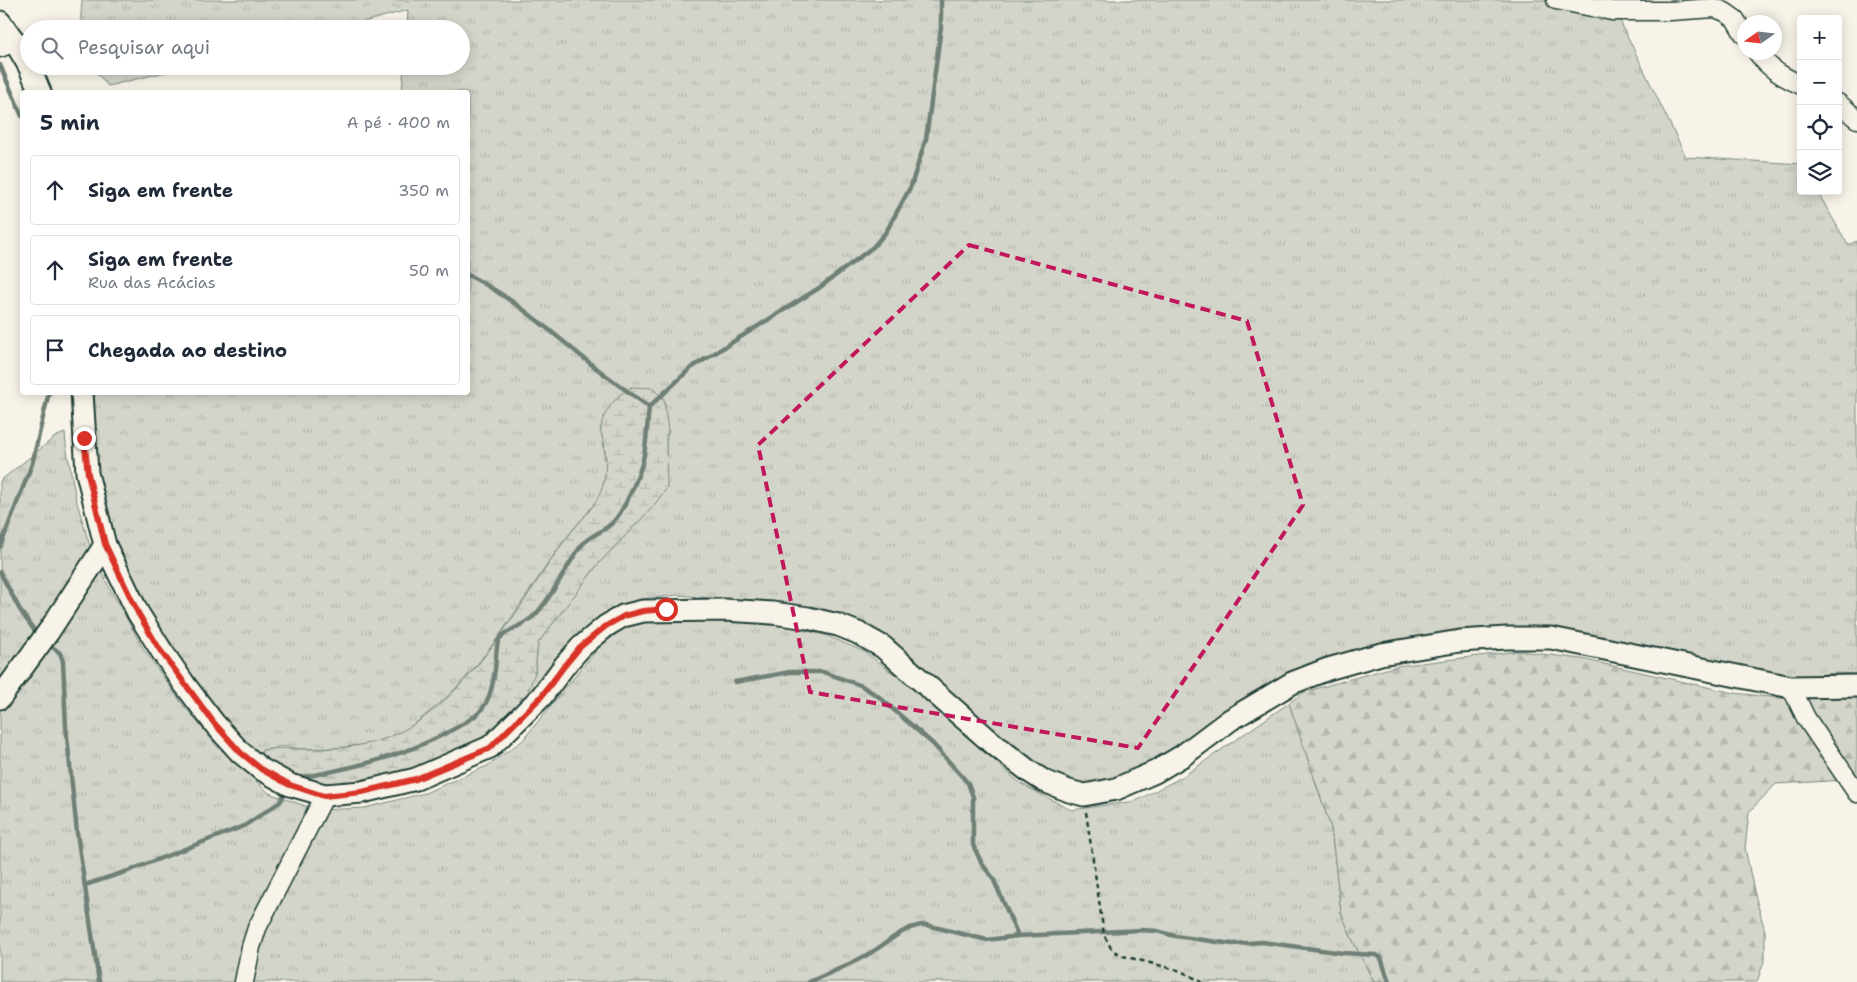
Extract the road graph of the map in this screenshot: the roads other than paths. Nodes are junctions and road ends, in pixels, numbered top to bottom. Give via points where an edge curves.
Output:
1 (1556, 0) edge
2 (0, 22) edge
3 (1737, 22) edge
4 (8, 45) edge
5 (20, 57) edge
6 (1763, 60) edge
7 (33, 75) edge
8 (1797, 83) edge
9 (39, 90) edge
10 (1839, 105) edge
11 (1857, 119) edge
12 (84, 396) edge
13 (105, 544) junction
14 (1791, 686) junction
15 (1857, 686) edge
16 (0, 698) edge
17 (1857, 793) edge
18 (324, 796) junction
19 (244, 982) edge

1 - 3 street via 1612,11 1715,8
2 - 4 street
4 - 5 street
6 - 8 street via 1777,73
7 - 9 street
10 - 11 street
12 - 13 street via 88,474
13 - 16 street via 49,631
13 - 18 street via 160,650 214,723 240,752 261,769 290,785
14 - 15 street
14 - 17 street via 1806,718
14 - 18 street via 1552,638 1460,641 1381,654 1292,683 1230,720 1155,772 1116,789 1084,795 1044,781 1030,772 883,647 858,633 808,618 724,610 666,609 624,616 606,626 580,647 541,697 490,748 416,779 362,792
18 - 19 street via 257,928

